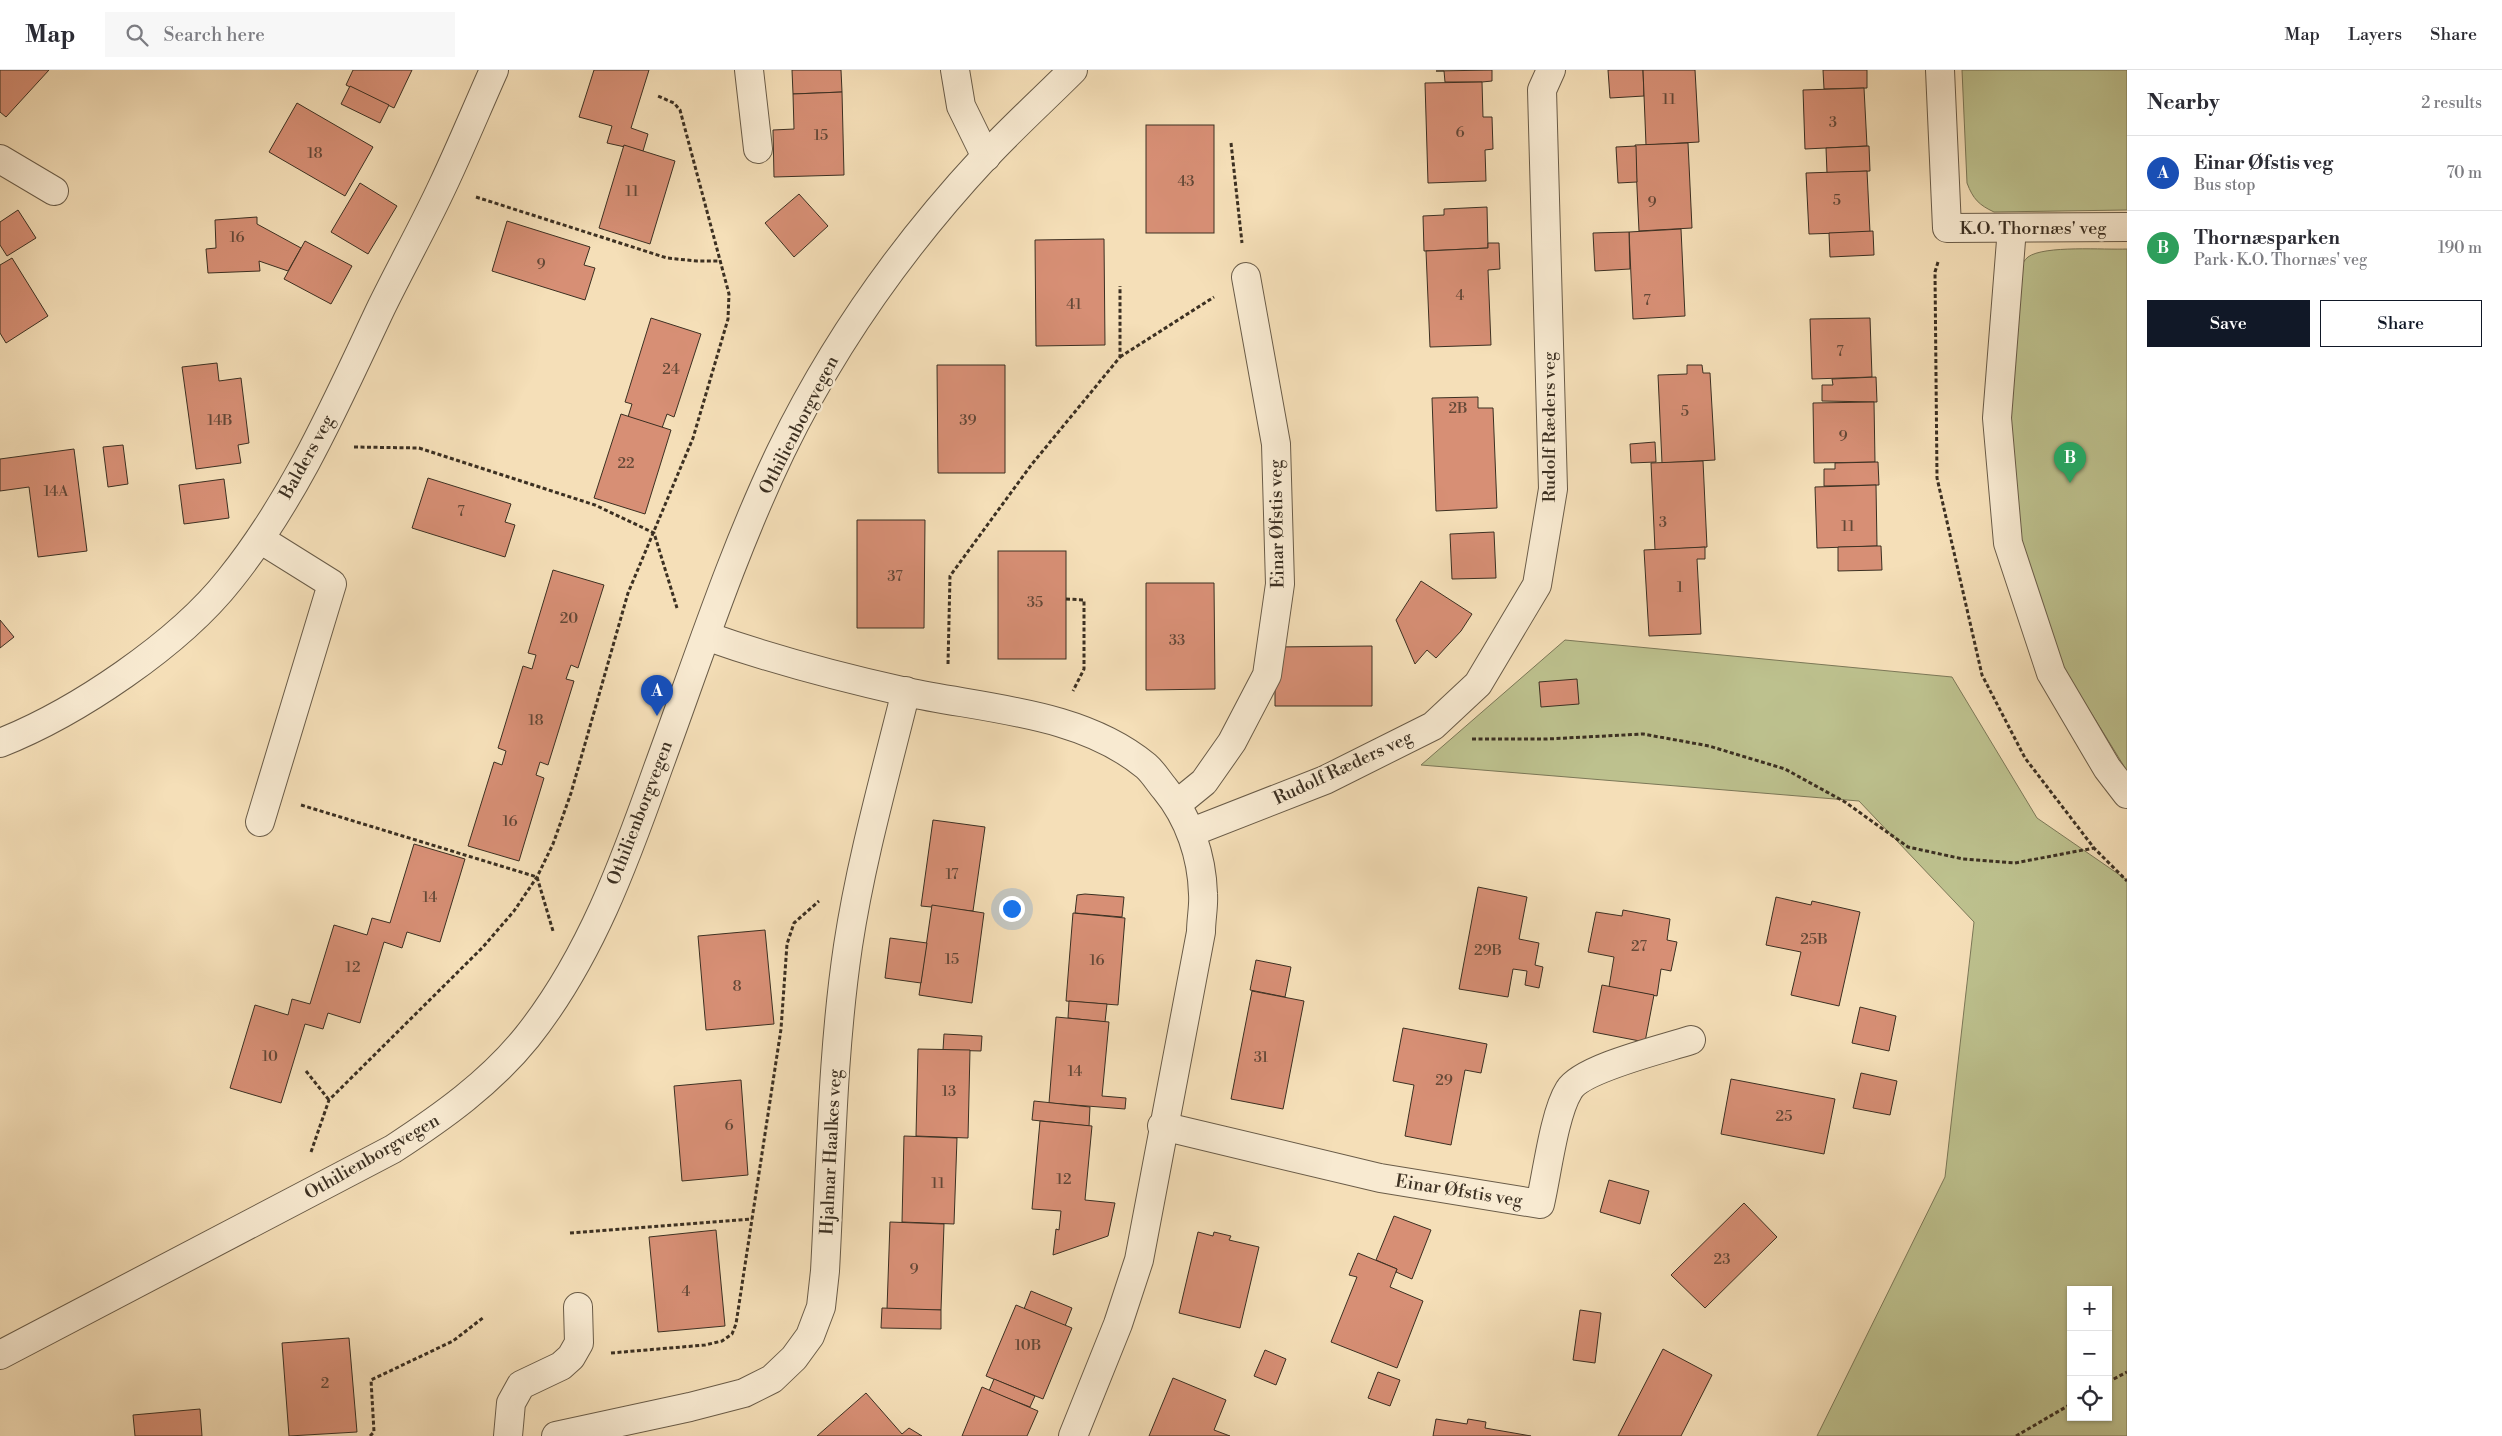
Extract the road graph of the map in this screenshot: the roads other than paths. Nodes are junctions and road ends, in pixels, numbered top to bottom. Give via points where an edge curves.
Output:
1 (494, 70) edge
2 (749, 70) edge
3 (955, 70) edge
4 (1073, 70) edge
5 (1551, 70) edge
6 (1940, 70) edge
7 (758, 149) dead end
8 (986, 157) junction
9 (0, 160) edge
10 (54, 191) dead end
11 (2127, 227) edge
12 (2012, 228) junction
13 (1246, 277) road end
14 (260, 539) junction
15 (706, 636) junction
16 (906, 692) junction
17 (0, 743) edge
18 (2127, 794) edge
19 (1177, 804) junction
20 (260, 822) dead end
21 (1192, 832) junction
22 (1691, 1040) dead end
23 (1162, 1126) junction
24 (578, 1308) dead end
25 (0, 1355) edge
26 (508, 1436) edge
27 (556, 1436) edge
28 (1073, 1436) edge

1 - 14 street, Balders veg via 444,184 316,445
2 - 7 street
3 - 8 street via 960,106
4 - 8 street, Othilienborgvegen
5 - 21 street, Rudolf Ræders veg via 1542,90 1552,490 1538,585 1478,684 1433,726 1325,780
6 - 12 street, K.O. Thornæs' veg via 1947,228
8 - 15 street, Othilienborgvegen via 910,244 836,351 781,451
9 - 10 street
11 - 12 street, K.O. Thornæs' veg
12 - 18 street via 1997,418 2008,543 2051,673 2107,768
13 - 19 street, Einar Øfstis veg via 1276,444 1280,584 1267,675 1232,742 1204,782
14 - 17 street, Balders veg via 229,581 188,622 144,658 86,700 24,734
14 - 20 street via 332,584
15 - 16 street via 743,649
15 - 25 street, Othilienborgvegen via 620,869 591,934 544,1013 490,1077 447,1114 393,1149
16 - 19 street via 1048,720 1077,729 1114,745 1147,767
16 - 27 street, Hjalmar Haalkes veg via 862,872 839,1019 821,1307 810,1336 794,1358 772,1379 744,1393
19 - 21 street
21 - 23 street via 1203,893 1201,932
22 - 23 street, Einar Øfstis veg via 1602,1068 1581,1077 1569,1089 1560,1113 1540,1204 1380,1178
23 - 28 street via 1139,1260 1118,1324
24 - 26 street via 579,1343 561,1366 521,1385 510,1403

